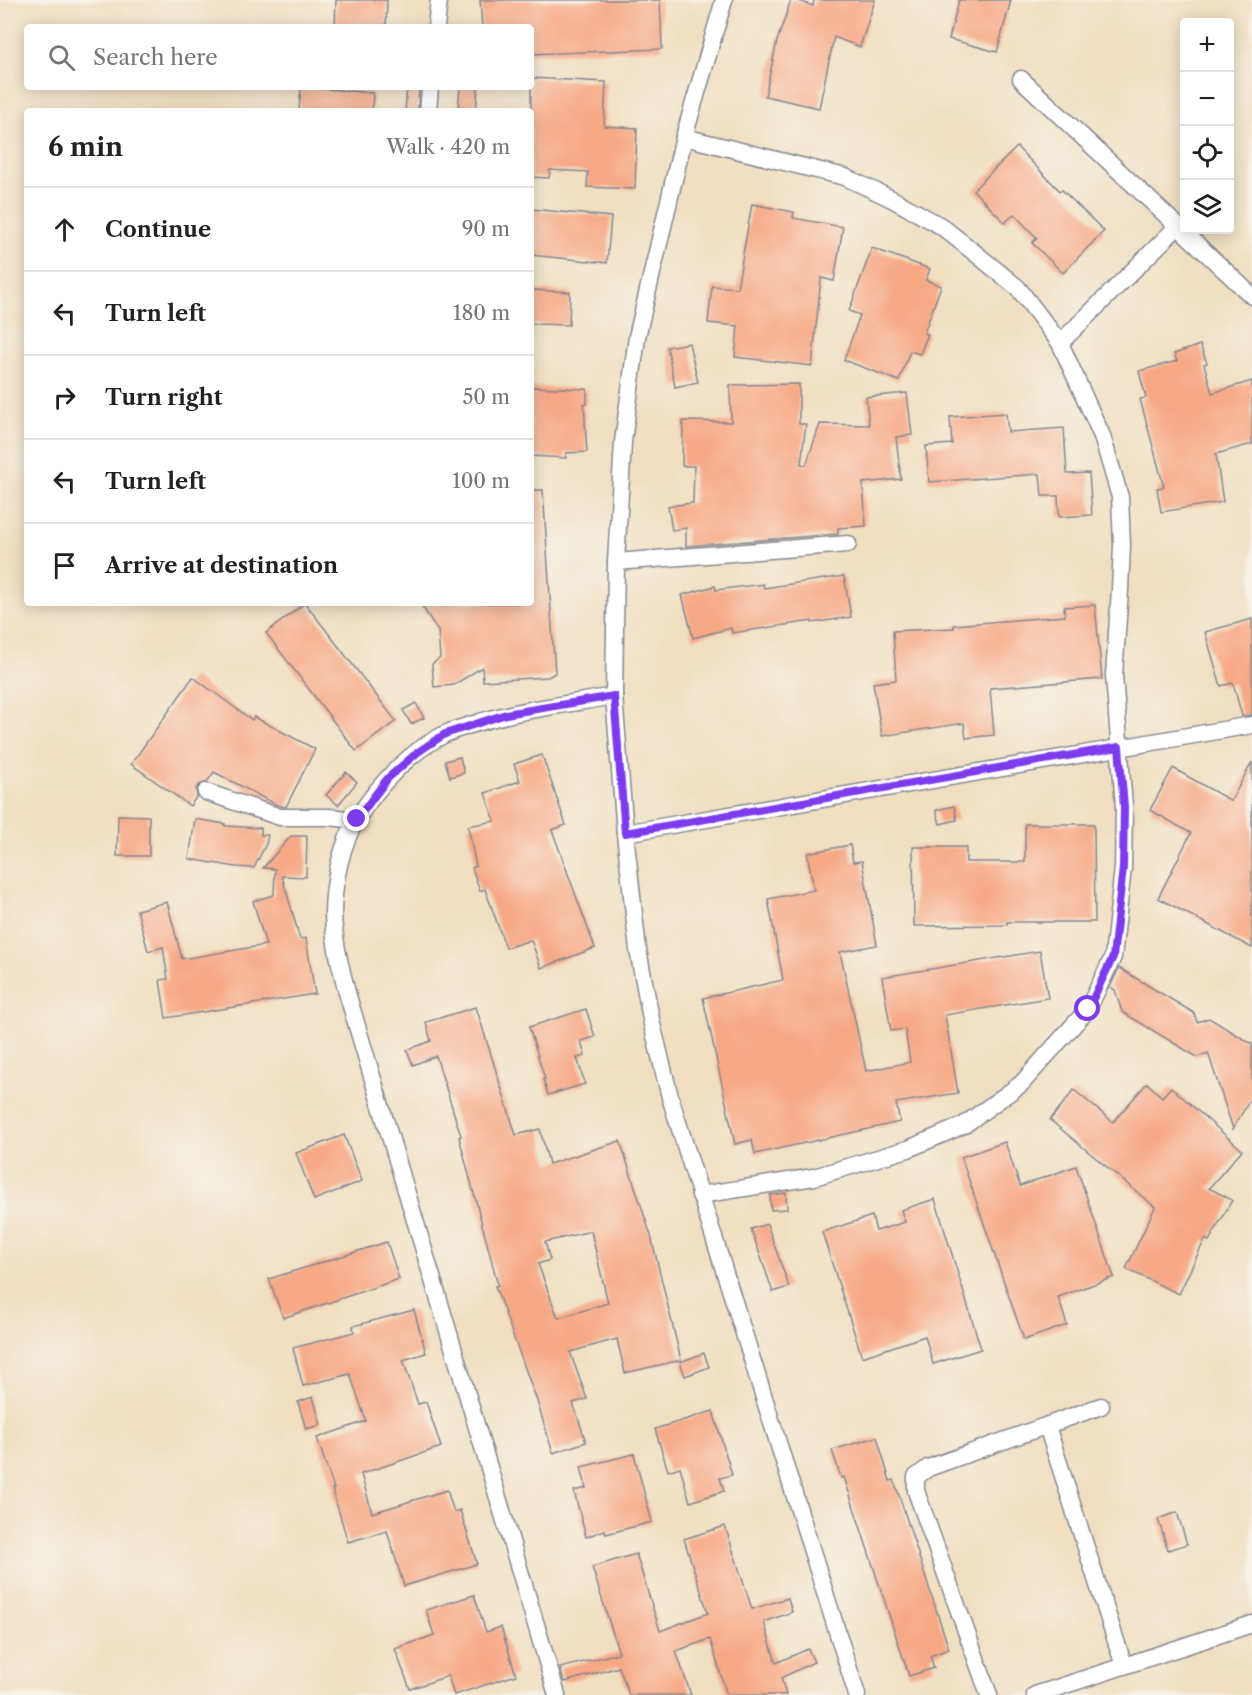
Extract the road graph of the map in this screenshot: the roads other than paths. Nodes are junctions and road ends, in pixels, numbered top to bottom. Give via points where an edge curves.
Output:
1 (439, 0) edge
2 (724, 0) edge
3 (436, 24) edge
4 (1021, 79) dead end
5 (430, 90) edge
6 (428, 108) edge
7 (684, 137) junction
8 (1178, 227) junction
9 (1252, 296) edge
10 (1060, 343) junction
11 (849, 544) dead end
12 (616, 562) junction
13 (614, 696) junction
14 (1252, 725) edge
15 (1119, 747) junction
16 (206, 792) dead end
17 (357, 819) junction
18 (625, 833) junction
19 (700, 1195) junction
20 (1101, 1406) dead end
21 (1047, 1426) junction
22 (1252, 1624) edge
23 (1124, 1666) junction
24 (557, 1695) edge
25 (857, 1695) edge
26 (989, 1695) edge
27 (1035, 1695) edge

1 - 3 street
2 - 7 street
4 - 8 street
5 - 6 street
7 - 10 street via 845,177 892,199 940,226 1018,288
7 - 12 street via 637,337 623,442
8 - 9 street
8 - 10 street
10 - 15 street via 1102,436 1120,497 1122,545 1114,675
11 - 12 street
12 - 13 street
13 - 17 street via 506,714 445,734 388,778
13 - 18 street
14 - 15 street
15 - 18 street
15 - 19 street via 1123,858 1113,957 1088,1009 1021,1084 964,1125 908,1149 814,1177
16 - 17 street via 280,817
17 - 24 street via 336,878 333,915 337,950
18 - 19 street via 638,950 652,1024
19 - 25 street
20 - 21 street
21 - 23 street
21 - 26 street via 928,1468 916,1477 916,1491
22 - 23 street
23 - 27 street

